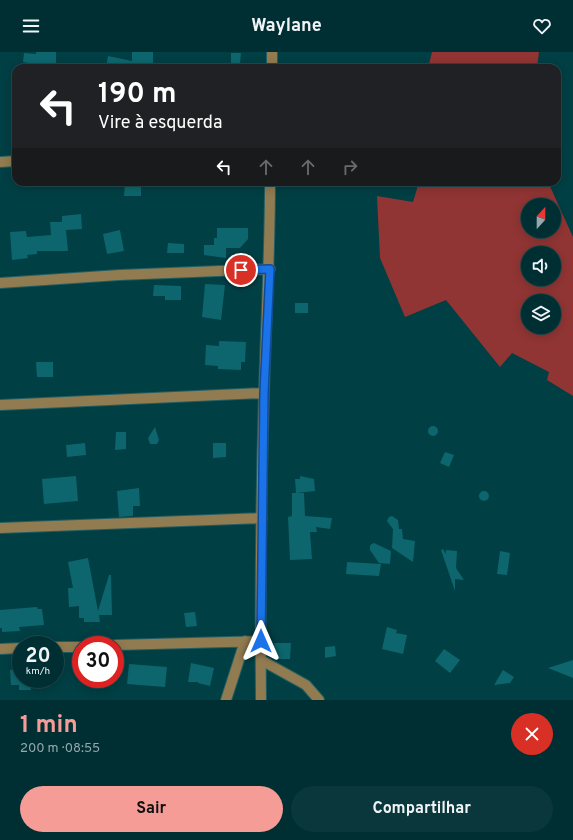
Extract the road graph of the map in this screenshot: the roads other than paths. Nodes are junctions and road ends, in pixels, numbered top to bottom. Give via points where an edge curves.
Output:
1 (272, 52) edge
2 (272, 64) edge
3 (12, 161) edge
4 (0, 162) edge
5 (270, 186) edge
6 (270, 269) junction
7 (0, 283) edge
8 (264, 393) junction
9 (0, 405) edge
10 (262, 518) junction
11 (0, 528) edge
12 (261, 641) junction
13 (245, 642) junction
14 (124, 646) edge
15 (12, 648) edge
16 (0, 649) edge
17 (261, 660) junction
18 (226, 700) edge
19 (261, 700) edge
20 (319, 700) edge

1 - 2 street
3 - 4 street
5 - 6 street
6 - 7 street
6 - 8 street
8 - 9 street
8 - 10 street
10 - 11 street
10 - 12 street
12 - 13 street
12 - 17 street
13 - 14 street
13 - 18 street
15 - 16 street
17 - 19 street
17 - 20 street via 306,685

